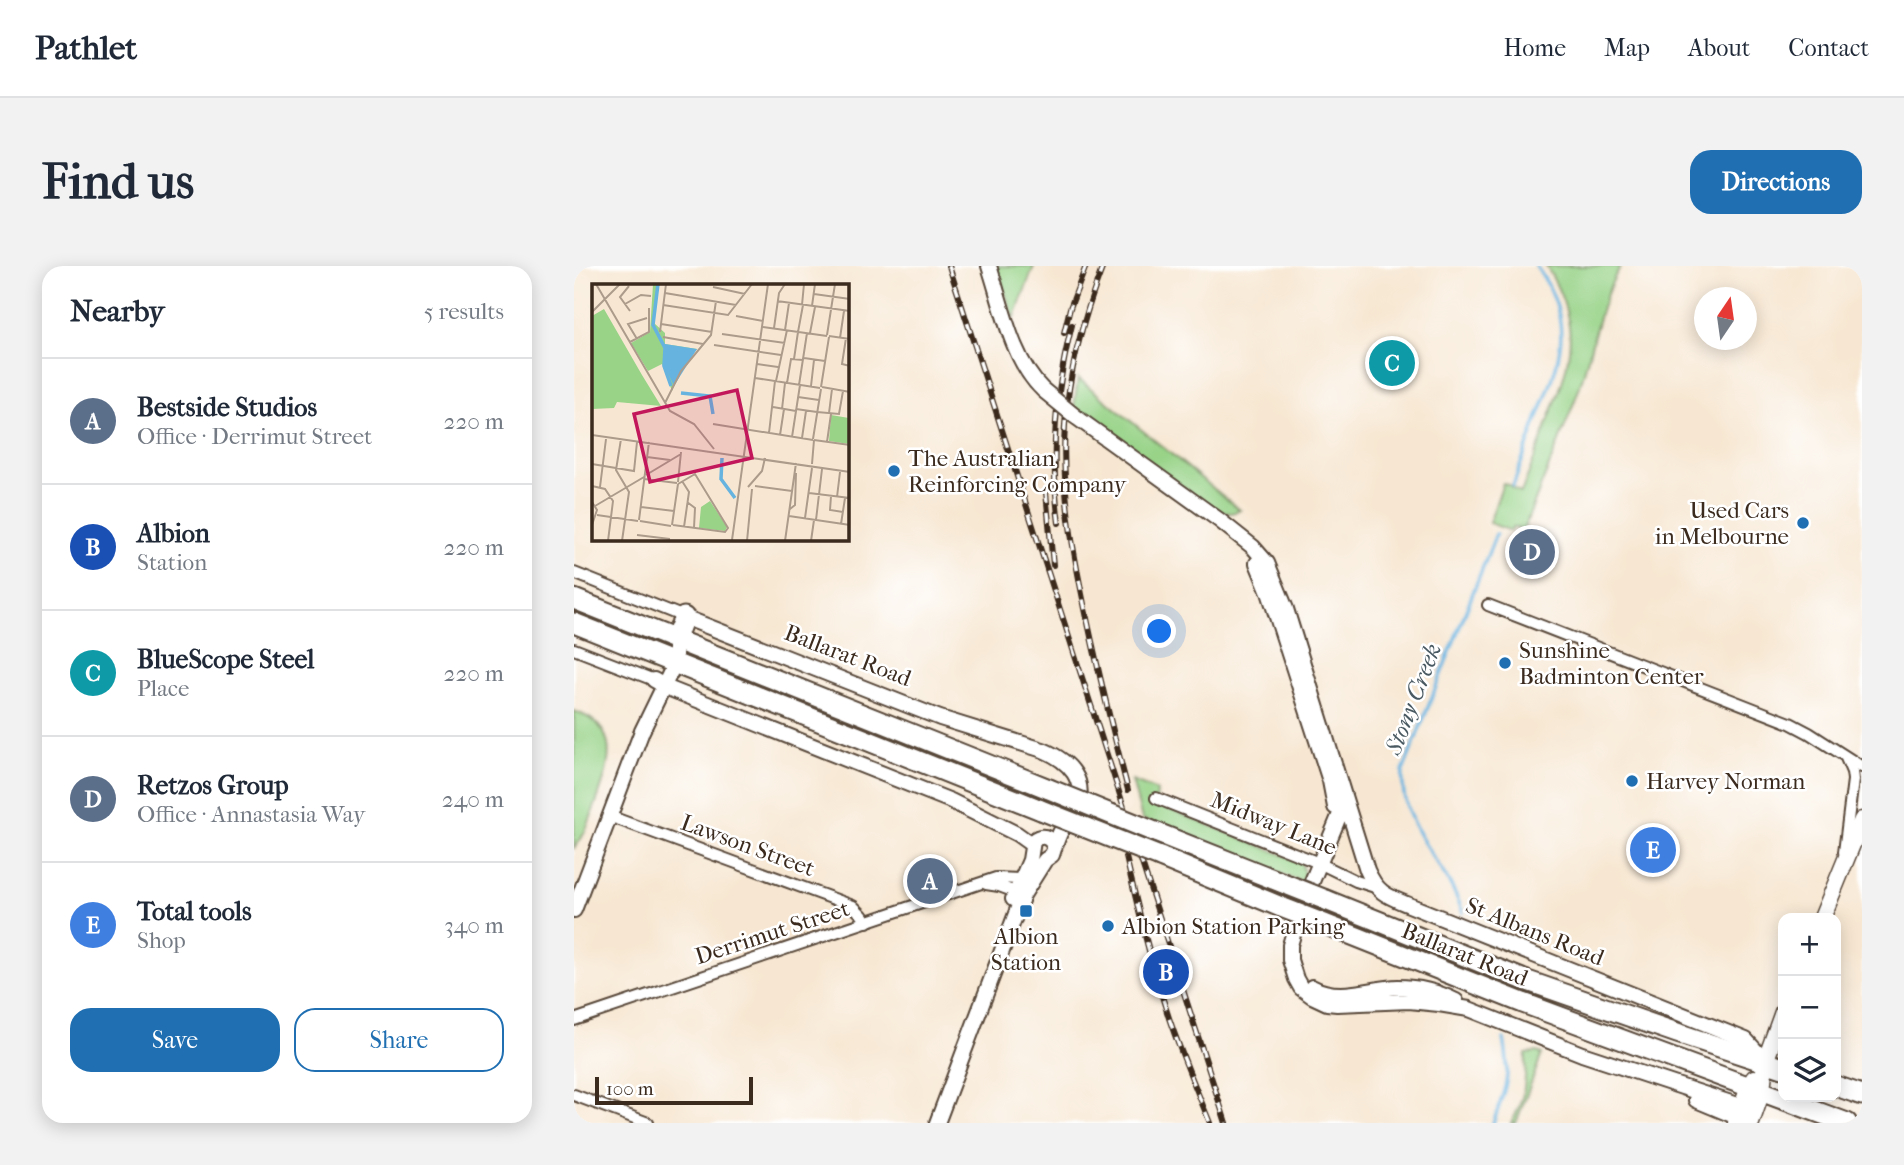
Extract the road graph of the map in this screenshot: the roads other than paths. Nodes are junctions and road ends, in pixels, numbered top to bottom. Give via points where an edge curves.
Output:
1 (989, 266) edge
2 (574, 573) edge
3 (574, 599) edge
4 (1488, 606) dead end
5 (684, 617) junction
6 (574, 623) edge
7 (675, 640) junction
8 (574, 649) edge
9 (668, 660) junction
10 (660, 683) junction
11 (1315, 719) junction
12 (1846, 758) junction
13 (1862, 767) edge
14 (1343, 793) junction
15 (1156, 798) dead end
16 (609, 816) junction
17 (1862, 820) edge
18 (1332, 831) junction
19 (1054, 846) junction
20 (1031, 848) junction
21 (1045, 860) junction
22 (1319, 863) junction
23 (1842, 870) junction
24 (1375, 887) junction
25 (1020, 888) junction
26 (574, 910) edge
27 (1824, 913) edge
28 (867, 922) junction
29 (574, 1020) edge
30 (1778, 1039) edge
31 (1634, 1045) junction
32 (1774, 1065) edge
33 (1625, 1069) junction
34 (1841, 1088) edge
35 (1756, 1089) junction
36 (1862, 1094) edge
37 (574, 1095) edge
38 (1747, 1118) edge
39 (648, 1123) edge
40 (937, 1123) edge
41 (1847, 1123) edge

1 - 11 main road, bridge via 1016,347 1043,390 1263,557 1272,573
2 - 5 street, Ballarat Road
3 - 7 highway, Ballarat Road
4 - 12 street via 1790,723
5 - 7 highway
5 - 19 main road, Ballarat Road via 940,718 1058,756 1073,769 1079,797
6 - 9 highway, Ballarat Road
7 - 9 main road
7 - 32 highway, Ballarat Road, bridge via 1522,979
8 - 10 street
9 - 10 main road
9 - 31 highway, Ballarat Road, bridge
10 - 16 main road
10 - 20 main road via 951,801 1017,834
11 - 14 main road
11 - 18 main road via 1334,799
12 - 13 street
12 - 23 street via 1853,780
14 - 18 main road
14 - 24 main road
15 - 22 street, Midway Lane
16 - 26 main road
16 - 28 street, Lawson Street via 853,906
17 - 23 main road
18 - 22 main road
19 - 20 main road via 1045,837 1035,839
19 - 21 main road
20 - 21 main road via 1039,860
20 - 25 main road
21 - 25 main road
22 - 24 street, Midway Lane
22 - 33 main road via 1290,950 1296,979 1312,996 1337,1004 1420,997 1469,1009
23 - 27 main road
24 - 32 main road, St Albans Road via 1391,898 1746,1040
25 - 28 street, Derrimut Street via 983,884
25 - 40 main road
28 - 29 street, Derrimut Street
30 - 32 main road
31 - 33 main road
31 - 35 highway, Ballarat Road
32 - 35 main road
33 - 38 main road
34 - 36 highway
35 - 38 main road
35 - 41 highway, Ballarat Road
37 - 39 street

